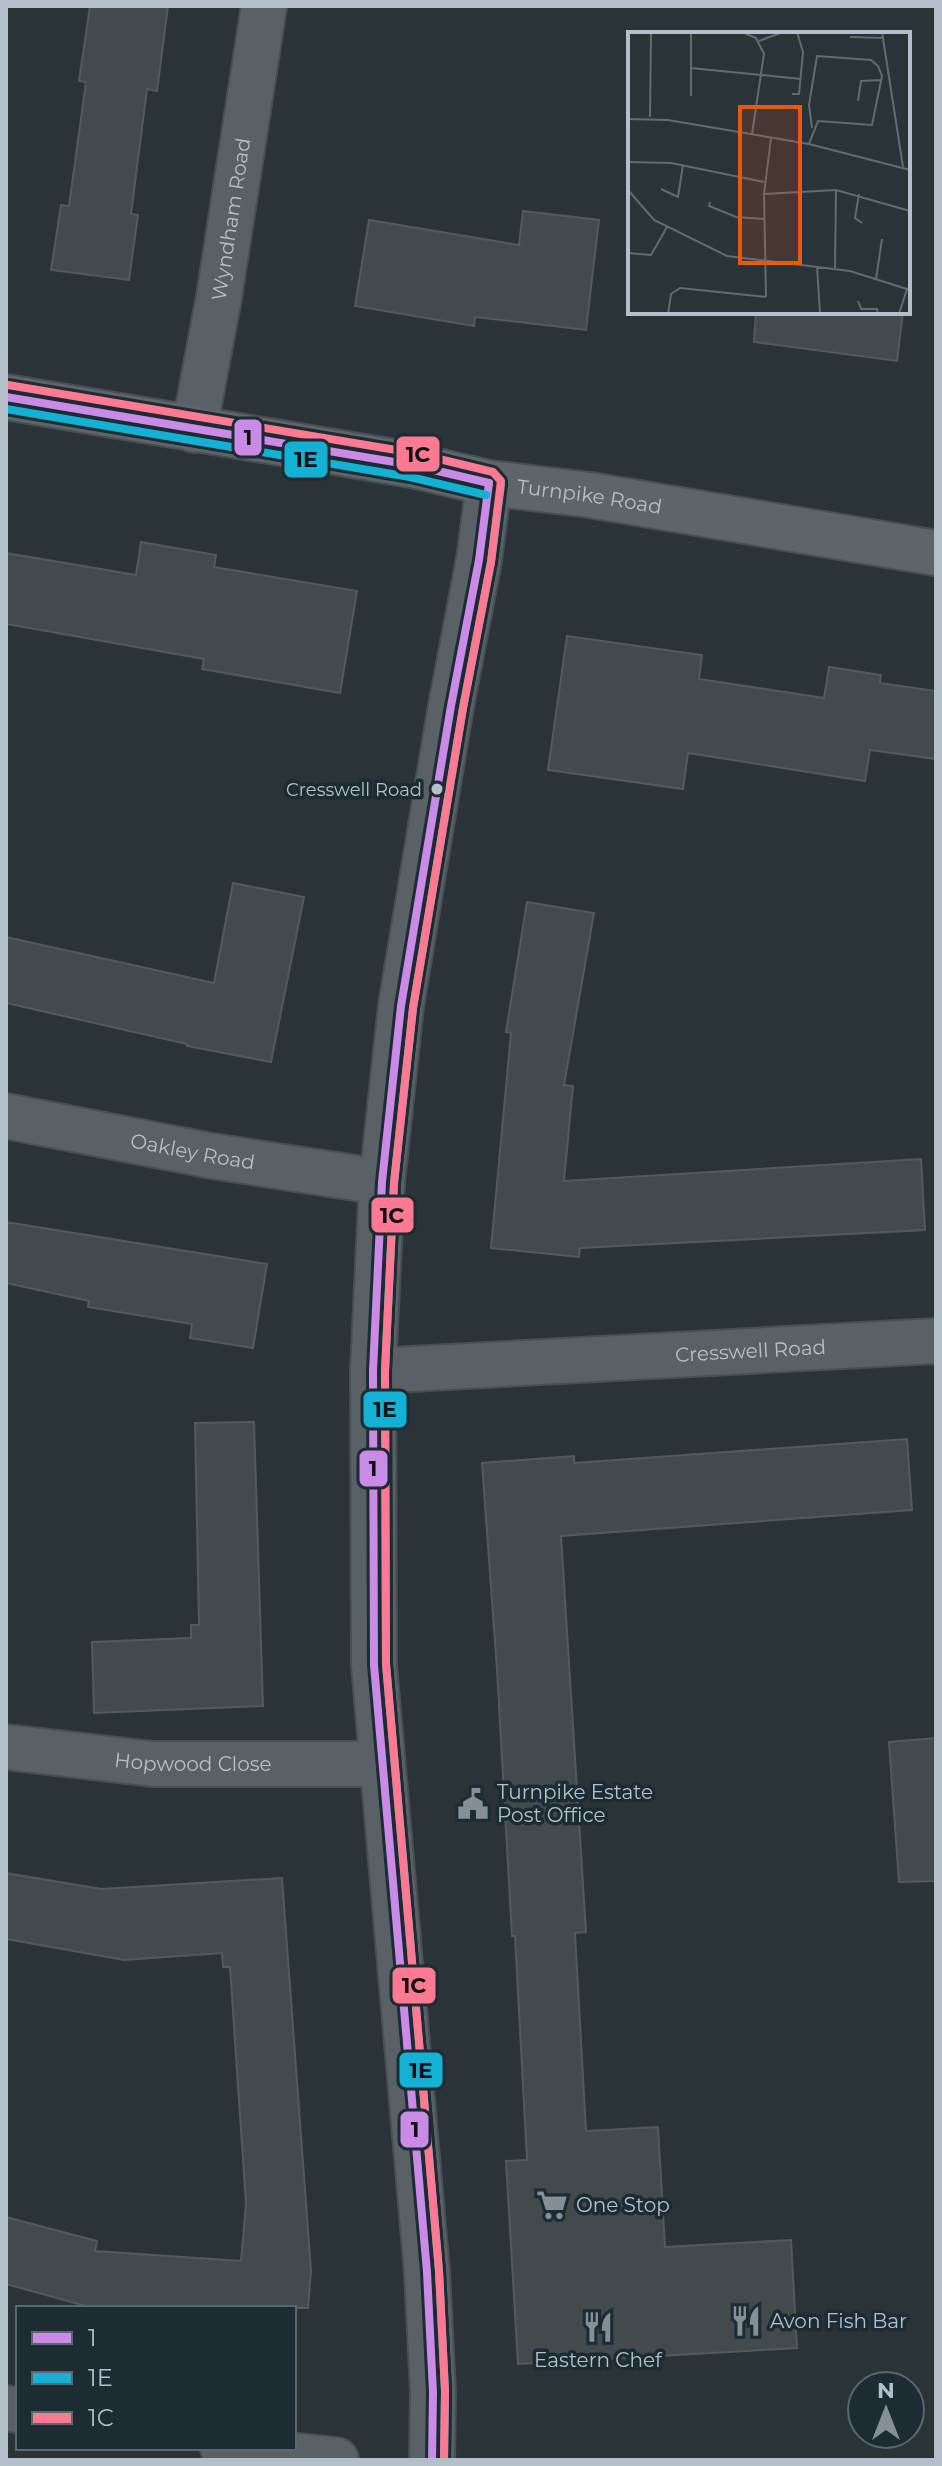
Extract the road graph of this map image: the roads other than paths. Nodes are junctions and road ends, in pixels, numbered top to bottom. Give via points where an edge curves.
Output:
1 (264, 6) edge
2 (6, 397) edge
3 (194, 430) junction
4 (489, 483) junction
5 (936, 553) edge
6 (6, 1116) edge
7 (382, 1182) junction
8 (936, 1341) edge
9 (373, 1371) junction
10 (6, 1747) edge
11 (381, 1764) junction
12 (242, 2450) edge
13 (336, 2460) edge
14 (432, 2460) edge

1 - 3 street, Wyndham Road
2 - 3 street, Turnpike Road
3 - 4 street, Turnpike Road via 412,465
4 - 5 street, Turnpike Road
4 - 7 street via 403,990
6 - 7 street, Oakley Road
7 - 9 street
8 - 9 street, Cresswell Road
9 - 11 street via 372,1593
10 - 11 street, Hopwood Close via 153,1764
11 - 14 street via 427,2272
12 - 13 street

